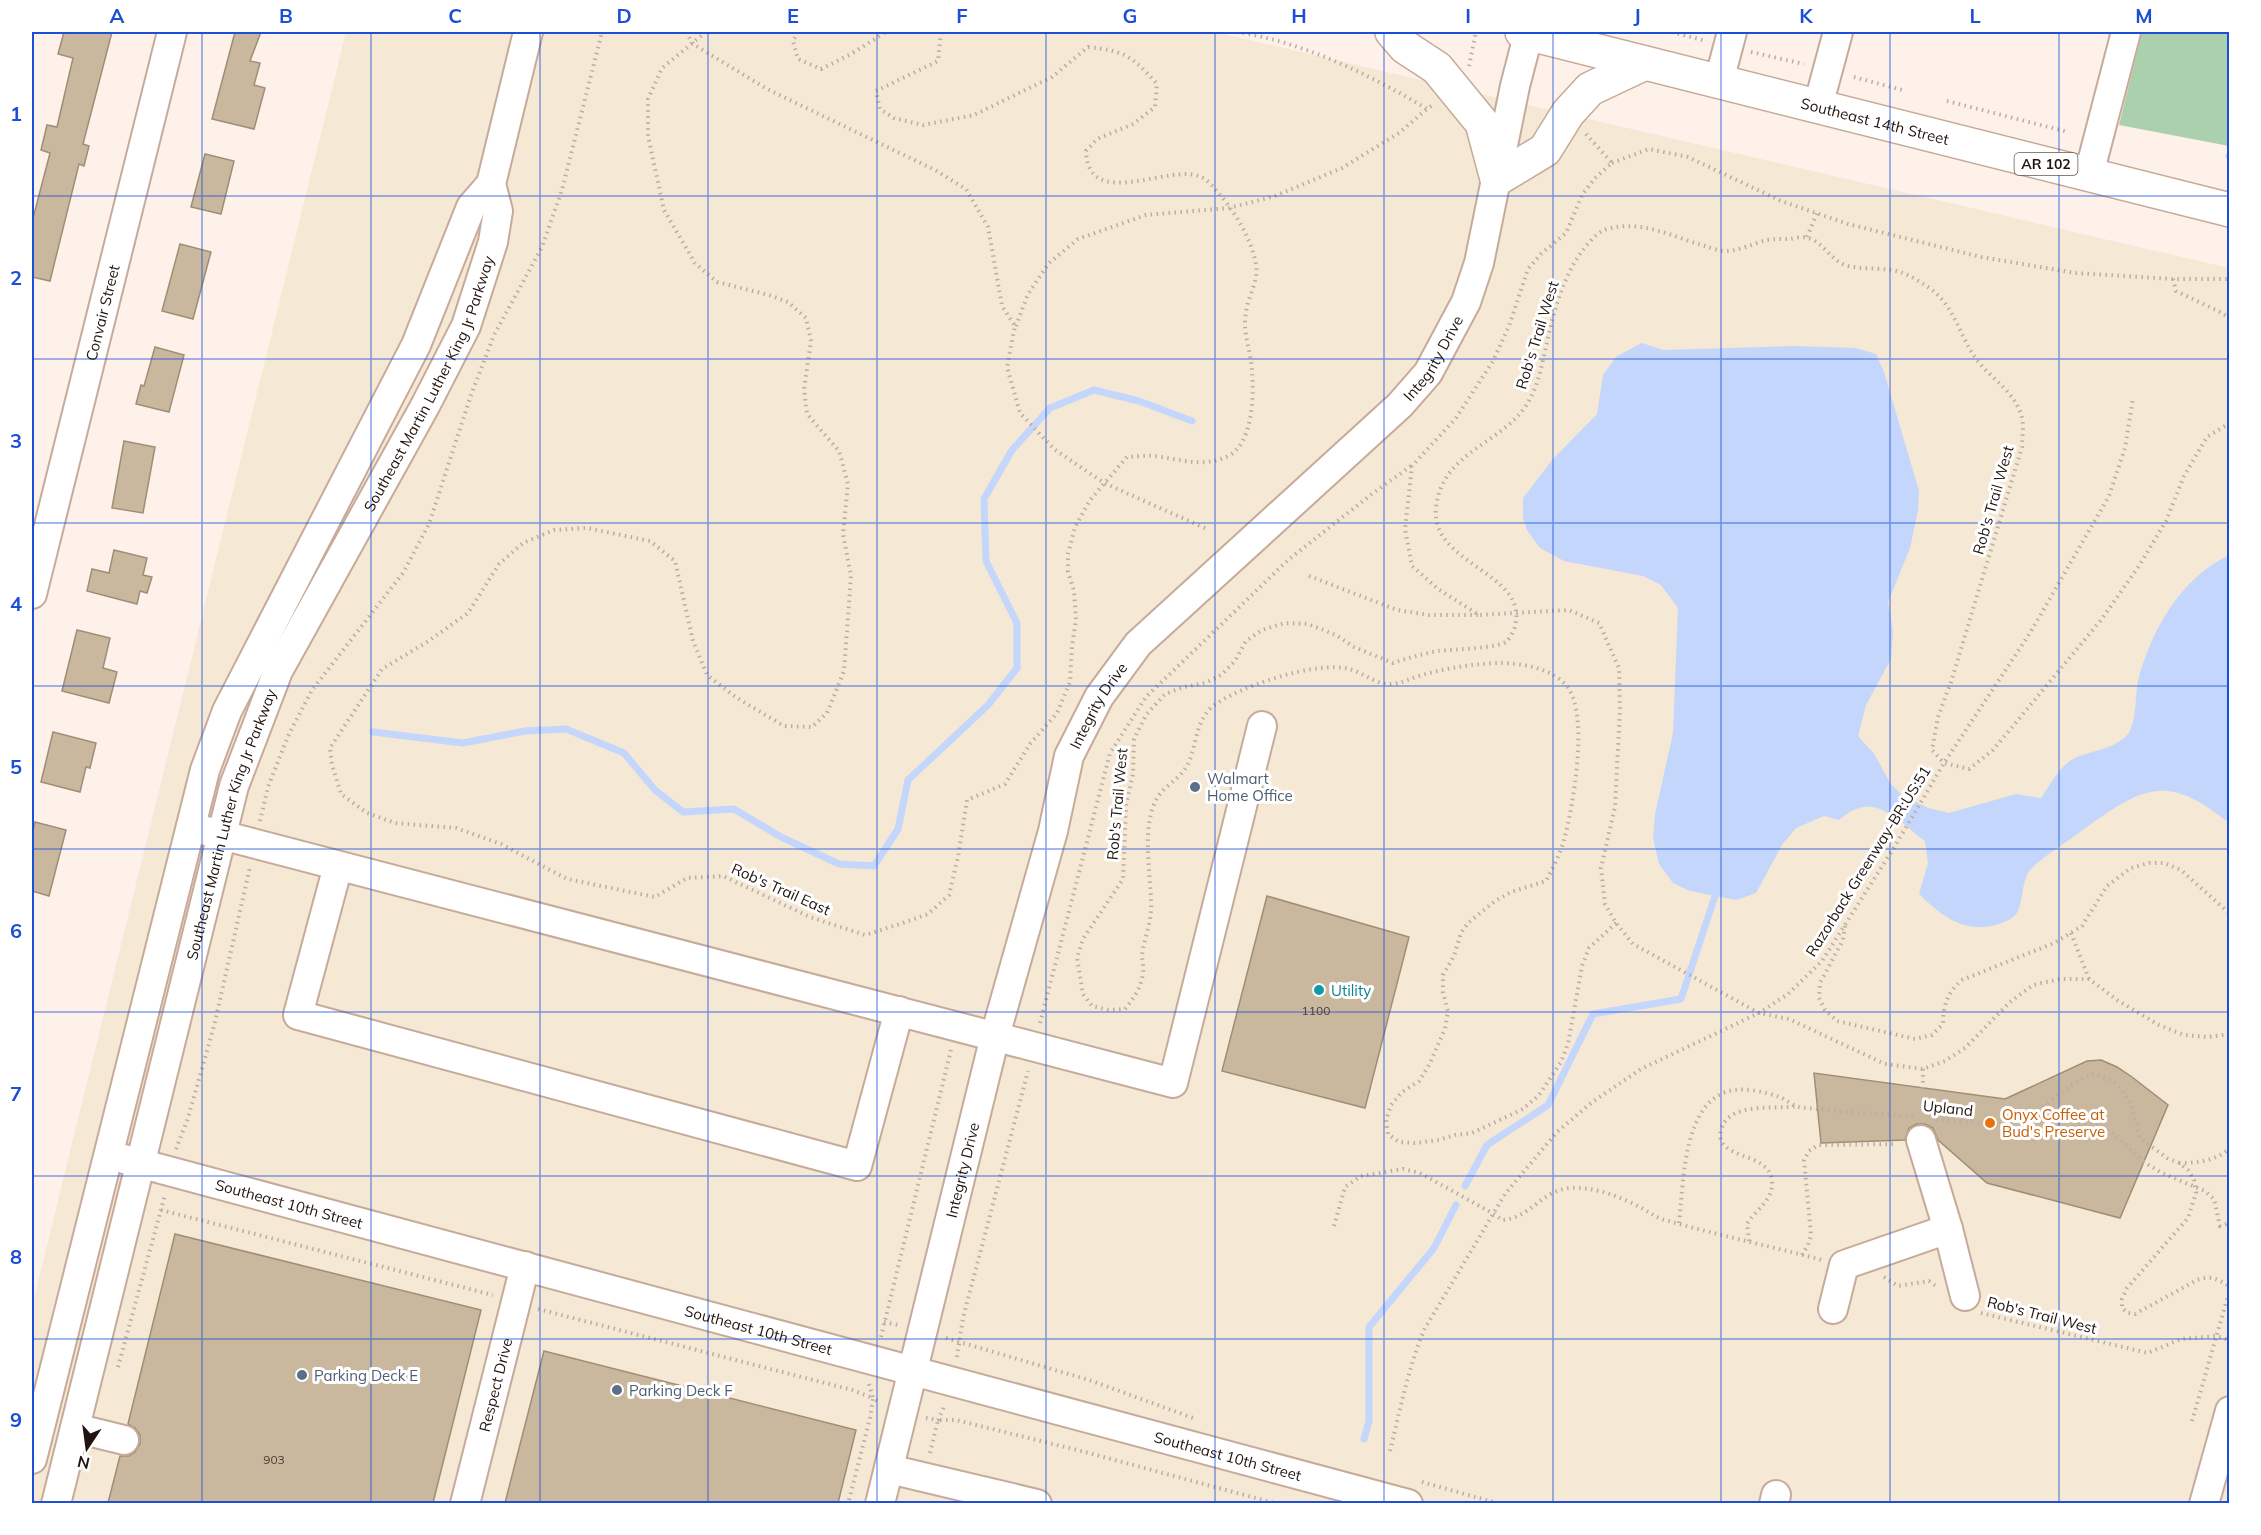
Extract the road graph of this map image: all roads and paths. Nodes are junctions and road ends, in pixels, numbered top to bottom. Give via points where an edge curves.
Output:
1 (172, 32) edge
2 (528, 32) edge
3 (602, 32) edge
4 (686, 32) edge
5 (706, 32) edge
6 (798, 32) edge
7 (886, 32) edge
8 (941, 32) edge
9 (1237, 32) edge
10 (1392, 32) edge
11 (1476, 32) edge
12 (1526, 32) edge
13 (1672, 32) edge
14 (1838, 32) edge
15 (2126, 32) edge
16 (1728, 41) edge
17 (693, 44) junction
18 (1470, 58) dead end
19 (1645, 63) junction
20 (1804, 64) dead end
21 (1854, 77) dead end
22 (1719, 81) junction
23 (1906, 91) dead end
24 (1440, 99) dead end
25 (1947, 101) dead end
26 (1818, 106) junction
27 (1427, 109) junction
28 (1583, 131) dead end
29 (2068, 132) dead end
30 (1612, 163) junction
31 (2090, 174) junction
32 (1497, 179) junction
33 (491, 184) junction
34 (1229, 208) junction
35 (2229, 210) edge
36 (1817, 213) junction
37 (1807, 237) junction
38 (2173, 279) junction
39 (2229, 279) edge
40 (2229, 318) edge
41 (1015, 327) junction
42 (2133, 398) dead end
43 (2229, 423) edge
44 (1412, 466) junction
45 (1104, 483) junction
46 (1208, 529) dead end
47 (1309, 576) dead end
48 (32, 594) edge
49 (1515, 613) junction
50 (1479, 615) junction
51 (1262, 726) dead end
52 (1944, 763) junction
53 (191, 827) junction
54 (222, 835) junction
55 (255, 844) junction
56 (338, 866) junction
57 (2229, 914) edge
58 (1616, 923) junction
59 (1845, 925) junction
60 (2071, 933) junction
61 (2089, 979) junction
62 (899, 1011) junction
63 (1759, 1013) junction
64 (2229, 1034) edge
65 (995, 1036) junction
66 (952, 1043) dead end
67 (1034, 1047) junction
68 (1923, 1069) junction
69 (1923, 1088) dead end
70 (1797, 1106) junction
71 (1924, 1130) junction
72 (2036, 1130) junction
73 (2034, 1141) dead end
74 (177, 1145) dead end
75 (2229, 1148) edge
76 (109, 1155) junction
77 (2179, 1163) junction
78 (142, 1164) junction
79 (2195, 1187) junction
80 (165, 1196) dead end
81 (161, 1210) junction
82 (1494, 1214) junction
83 (1679, 1223) junction
84 (2229, 1223) edge
85 (1334, 1226) dead end
86 (1948, 1229) junction
87 (1749, 1241) junction
88 (1802, 1255) junction
89 (1830, 1262) dead end
90 (525, 1266) junction
91 (1881, 1274) dead end
92 (2229, 1288) edge
93 (494, 1296) dead end
94 (1962, 1302) junction
95 (540, 1309) dead end
96 (1833, 1309) dead end
97 (884, 1322) junction
98 (897, 1324) dead end
99 (943, 1336) dead end
100 (2216, 1336) junction
101 (2229, 1340) edge
102 (879, 1341) dead end
103 (961, 1342) junction
104 (958, 1353) dead end
105 (118, 1368) dead end
106 (913, 1370) junction
107 (868, 1383) dead end
108 (873, 1398) junction
109 (946, 1401) dead end
110 (886, 1408) dead end
111 (2229, 1412) edge
112 (923, 1417) dead end
113 (938, 1420) junction
114 (2192, 1421) dead end
115 (1204, 1422) dead end
116 (75, 1428) junction
117 (124, 1440) dead end
118 (1390, 1450) dead end
119 (32, 1458) edge
120 (889, 1469) junction
121 (924, 1477) junction
122 (1414, 1493) edge
123 (56, 1503) edge
124 (465, 1503) edge
125 (848, 1503) edge
126 (880, 1503) edge
127 (1037, 1503) edge
128 (1278, 1503) edge
129 (1500, 1503) edge
130 (2204, 1503) edge

1 - 48 street, Convair Street
2 - 33 street, Southeast Martin Luther King Jr Parkway
3 - 55 path via 562,190 542,247 494,335 429,524 403,573 312,690 268,787
4 - 17 path
5 - 17 path, Rob's Trail East
6 - 7 path via 793,40 798,59 820,69
8 - 34 path, Rob's Trail East via 938,60 876,91 880,109 894,118 923,125 974,116 1052,77 1088,47 1115,50 1136,61 1157,84 1155,107 1132,124 1097,139 1086,151 1086,163 1092,173 1104,181 1143,182 1179,174 1201,176
9 - 27 path via 1258,35 1342,64
10 - 32 main road via 1437,68 1482,123
11 - 18 path
12 - 19 main road, Southeast 14th Street / AR 102
12 - 32 street, Integrity Drive
13 - 16 path
14 - 26 street
15 - 31 street
16 - 20 path
16 - 22 street
17 - 41 path via 767,89 935,170 966,189 988,227 1002,306
17 - 45 path, Rob's Trail East via 662,68 648,99 648,136 664,210 695,263 717,282 788,302 806,318 811,341 804,389 807,414 839,451 848,484 843,534 851,576 843,671 827,713 812,727 784,726 707,675 693,641 675,561 650,541 587,528 554,531 523,543 499,564 468,613 382,669 330,748 341,794 367,813 386,820 456,828 501,844 567,879 610,889 655,897 687,878 723,876 810,917 865,935 928,914 949,895 967,800 1005,784 1030,744 1057,712 1070,682 1076,620 1068,554 1075,527
19 - 22 main road, Southeast 14th Street / AR 102
19 - 32 main road via 1590,89 1568,113 1545,150
21 - 23 path
22 - 26 main road, Southeast 14th Street / AR 102
24 - 27 path
25 - 29 path
26 - 31 main road, Southeast 14th Street / AR 102
27 - 34 path via 1399,133 1342,168 1275,196
28 - 30 path
30 - 36 path via 1649,149 1688,157 1781,201
30 - 44 path via 1582,195 1566,233 1528,269 1493,361 1456,418
31 - 35 main road, Southeast 14th Street / AR 102
32 - 65 street, Integrity Drive via 1467,303 1428,373 1400,405 1138,644 1099,697 1070,756
33 - 53 street, Southeast Martin Luther King Jr Parkway via 471,207 416,345 227,711 205,770
33 - 54 street, Southeast Martin Luther King Jr Parkway via 498,212 493,242 466,326 278,671 234,786
34 - 41 path via 1146,215 1078,239 1049,263 1028,294
34 - 45 path, Rob's Trail East via 1246,235 1257,266 1246,312 1252,371 1246,437 1231,454 1215,460 1196,463 1152,456 1127,457
36 - 37 path
36 - 38 path via 1981,257 2075,273
37 - 49 path, Rob's Trail West via 1767,240 1726,252 1657,229 1622,227 1601,231 1583,249 1569,271 1533,394 1521,414 1451,471 1436,509 1438,528 1450,546 1510,595
37 - 52 path, Rob's Trail West via 1842,264 1902,272 1931,289 1953,313 1976,359 2008,392 2022,418 2022,447 1938,717 1932,750
38 - 39 path
38 - 40 path via 2176,291
41 - 45 path via 1007,367 1020,412 1054,449
42 - 52 path, Razorback Greenway-BR:US:51 via 2125,448 2109,496 2030,633
43 - 52 path via 2207,437 2184,476 2166,521 2108,611 1993,750 1969,769
44 - 50 path via 1405,528 1412,566 1438,590
44 - 67 path via 1288,560 1146,697 1110,753
45 - 46 path
47 - 50 path via 1397,610
49 - 50 path
49 - 58 path via 1569,610 1599,623 1618,668 1615,807 1601,868 1605,904
49 - 58 path, Rob's Trail West via 1515,626 1507,641 1393,663 1308,624 1285,623 1262,630 1246,641 1221,675 1165,694 1146,715 1134,739 1123,879 1083,939 1077,958 1083,994 1092,1006 1109,1010 1125,1009 1138,992 1150,912 1150,821 1155,802 1185,769 1198,728 1210,709 1227,697 1266,681 1325,668 1349,669 1389,684 1468,665 1521,665 1556,678 1568,688 1576,704 1577,766 1560,852 1546,881 1495,901 1461,933 1443,975 1448,1011 1445,1029 1419,1081 1391,1105 1386,1120 1388,1134 1399,1142 1415,1143 1472,1133 1523,1109 1539,1095 1568,1044 1589,948
51 - 67 street via 1173,1083
52 - 59 path, Razorback Greenway-BR:US:51
53 - 54 street
53 - 76 street, Southeast Martin Luther King Jr Parkway
54 - 55 street
54 - 78 street, Southeast Martin Luther King Jr Parkway
55 - 56 street
55 - 74 path via 214,1026
56 - 62 street
56 - 62 street via 298,1015 857,1166
57 - 60 path via 2181,870 2164,863 2150,863 2131,868 2107,886 2082,926
58 - 63 path via 1633,944
59 - 60 path via 1843,940 1820,982 1819,998 1825,1010 1837,1021 1915,1039 1932,1035 1942,1024 1947,998 1962,980 2054,944
59 - 63 path, Razorback Greenway-BR:US:51 via 1822,961 1788,994
60 - 61 path
61 - 64 path via 2159,1025 2184,1035
61 - 68 path via 2060,979 2033,985 2010,1002 1965,1048
62 - 65 street
63 - 68 path via 1789,1019 1885,1064
63 - 82 path, Razorback Greenway-BR:US:51 via 1641,1069 1592,1103 1557,1132
65 - 67 street
65 - 106 street, Integrity Drive
66 - 97 path
67 - 103 path via 963,1318
68 - 69 path
70 - 71 path, Upland
70 - 83 path, Upland via 1755,1091 1733,1090 1712,1098 1692,1127
70 - 87 path, Upland via 1741,1110 1730,1116 1720,1132 1722,1142 1739,1155 1761,1162 1772,1179 1767,1200 1748,1224
71 - 72 path, Upland
71 - 86 street
71 - 88 path via 1818,1145 1809,1150 1804,1160 1811,1235
72 - 73 path
72 - 77 path via 2038,1110 2075,1082 2091,1074 2102,1076 2114,1082 2131,1104 2140,1138
72 - 79 path, Upland via 2057,1132 2077,1125 2098,1125 2144,1162
75 - 77 path via 2206,1161
76 - 78 street, Southeast 10th Street
76 - 119 street, Southeast Martin Luther King Jr Parkway
77 - 79 path via 2194,1179
78 - 90 street, Southeast 10th Street
78 - 116 street, Southeast Martin Luther King Jr Parkway
79 - 84 path, Upland via 2214,1199 2220,1226
79 - 92 path via 2188,1218 2127,1288 2122,1308 2135,1314 2208,1276
80 - 81 path
81 - 93 path
81 - 105 path
82 - 83 path via 1502,1220 1513,1220 1551,1193 1573,1187 1607,1194
82 - 85 path via 1420,1173 1403,1168 1361,1176 1345,1187
82 - 118 path, Razorback Greenway-BR:US:51 via 1424,1330
83 - 87 path
86 - 94 street
86 - 96 street via 1844,1265
87 - 88 path
88 - 89 path
90 - 106 street, Southeast 10th Street
90 - 124 street, Respect Drive
91 - 94 path, Rob's Trail West via 1898,1286 1929,1281
92 - 100 path
94 - 100 path, Rob's Trail West via 2148,1353 2181,1339
95 - 108 path
97 - 98 path
97 - 102 path
99 - 103 path
100 - 101 path, Rob's Trail West
100 - 114 path
103 - 104 path
103 - 115 path via 1089,1380
106 - 120 street, Integrity Drive
106 - 122 street, Southeast 10th Street
107 - 108 path
108 - 110 path
108 - 125 path
109 - 113 path
111 - 130 street
112 - 113 path
113 - 121 path
113 - 128 path via 956,1420
116 - 117 street
116 - 123 street, Southeast Martin Luther King Jr Parkway
120 - 121 street
120 - 126 street, Integrity Drive
121 - 127 street
122 - 129 path

